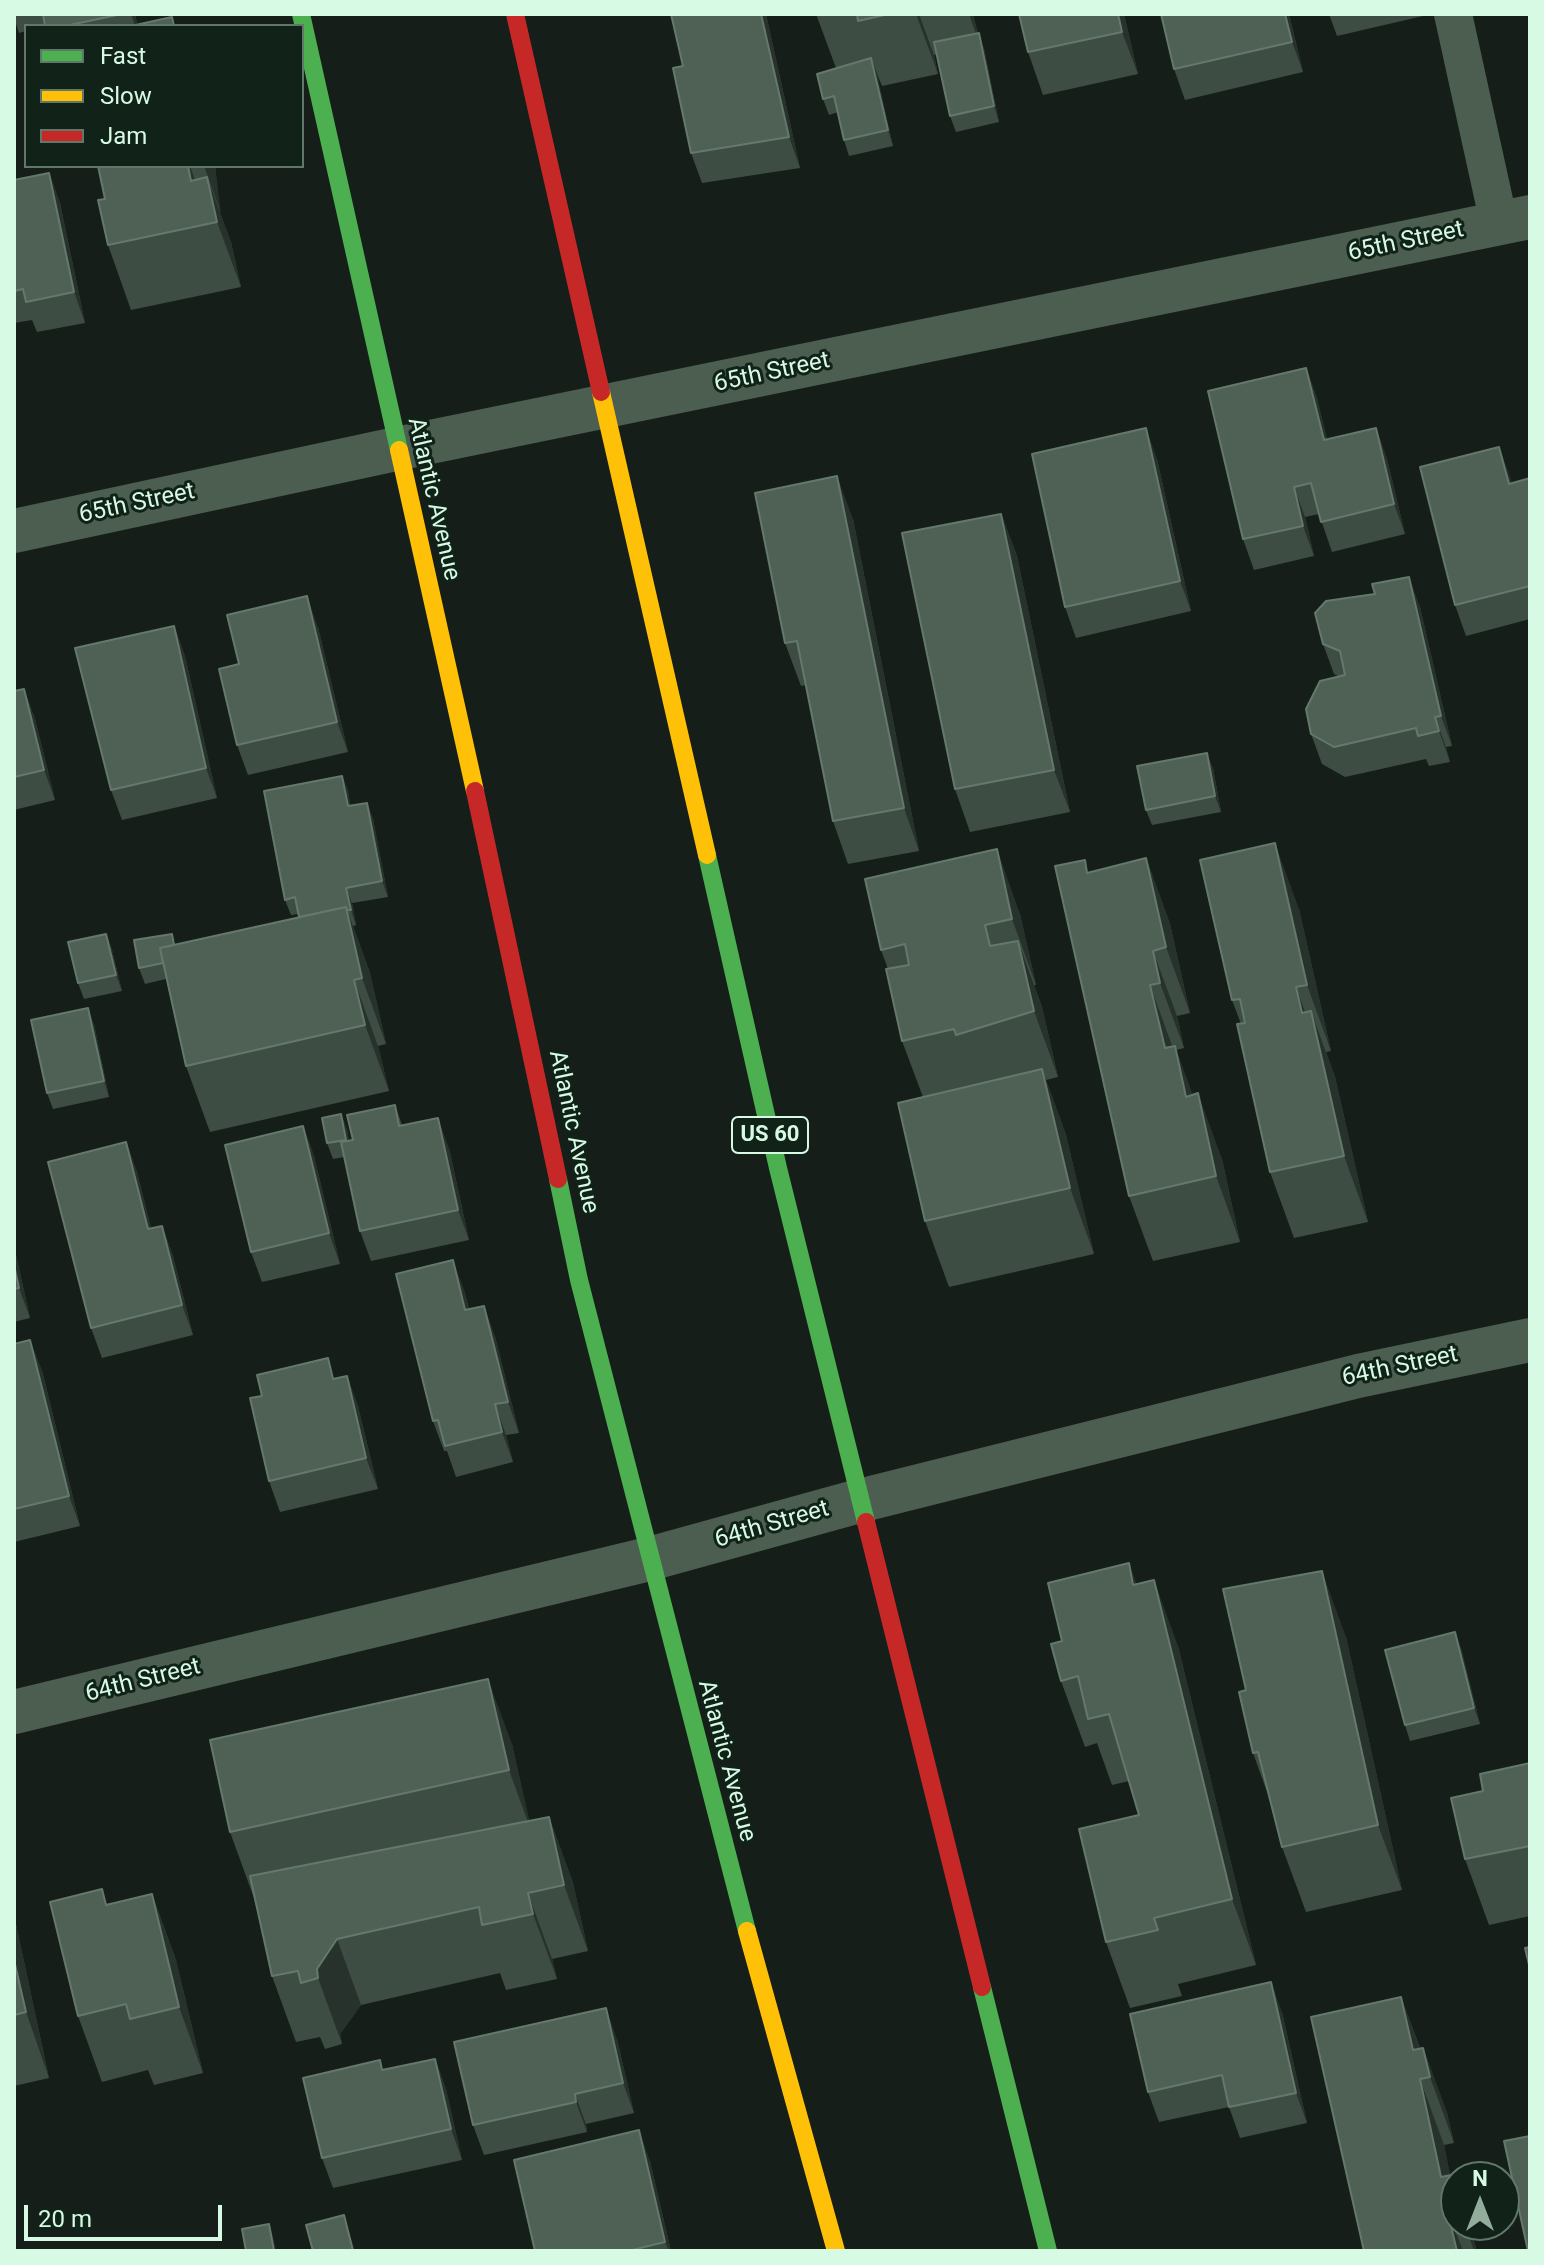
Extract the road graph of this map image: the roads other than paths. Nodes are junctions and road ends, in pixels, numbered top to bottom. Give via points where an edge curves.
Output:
1 (515, 14) edge
2 (1453, 14) edge
3 (304, 28) edge
4 (1515, 220) edge
5 (605, 407) junction
6 (396, 449) junction
7 (14, 531) edge
8 (1530, 1340) edge
9 (859, 1501) junction
10 (649, 1559) junction
11 (14, 1712) edge
12 (836, 2251) edge
13 (1048, 2251) edge

1 - 5 main road, US 60
2 - 4 lane
3 - 6 main road, Atlantic Avenue
4 - 5 street, 65th Street
5 - 6 street, 65th Street
5 - 9 main road, US 60
6 - 7 street, 65th Street
6 - 10 main road, Atlantic Avenue via 513,960 579,1280
8 - 9 street, 64th Street via 1358,1376
9 - 10 street, 64th Street
9 - 13 main road, US 60
10 - 11 street, 64th Street
10 - 12 main road, Atlantic Avenue

